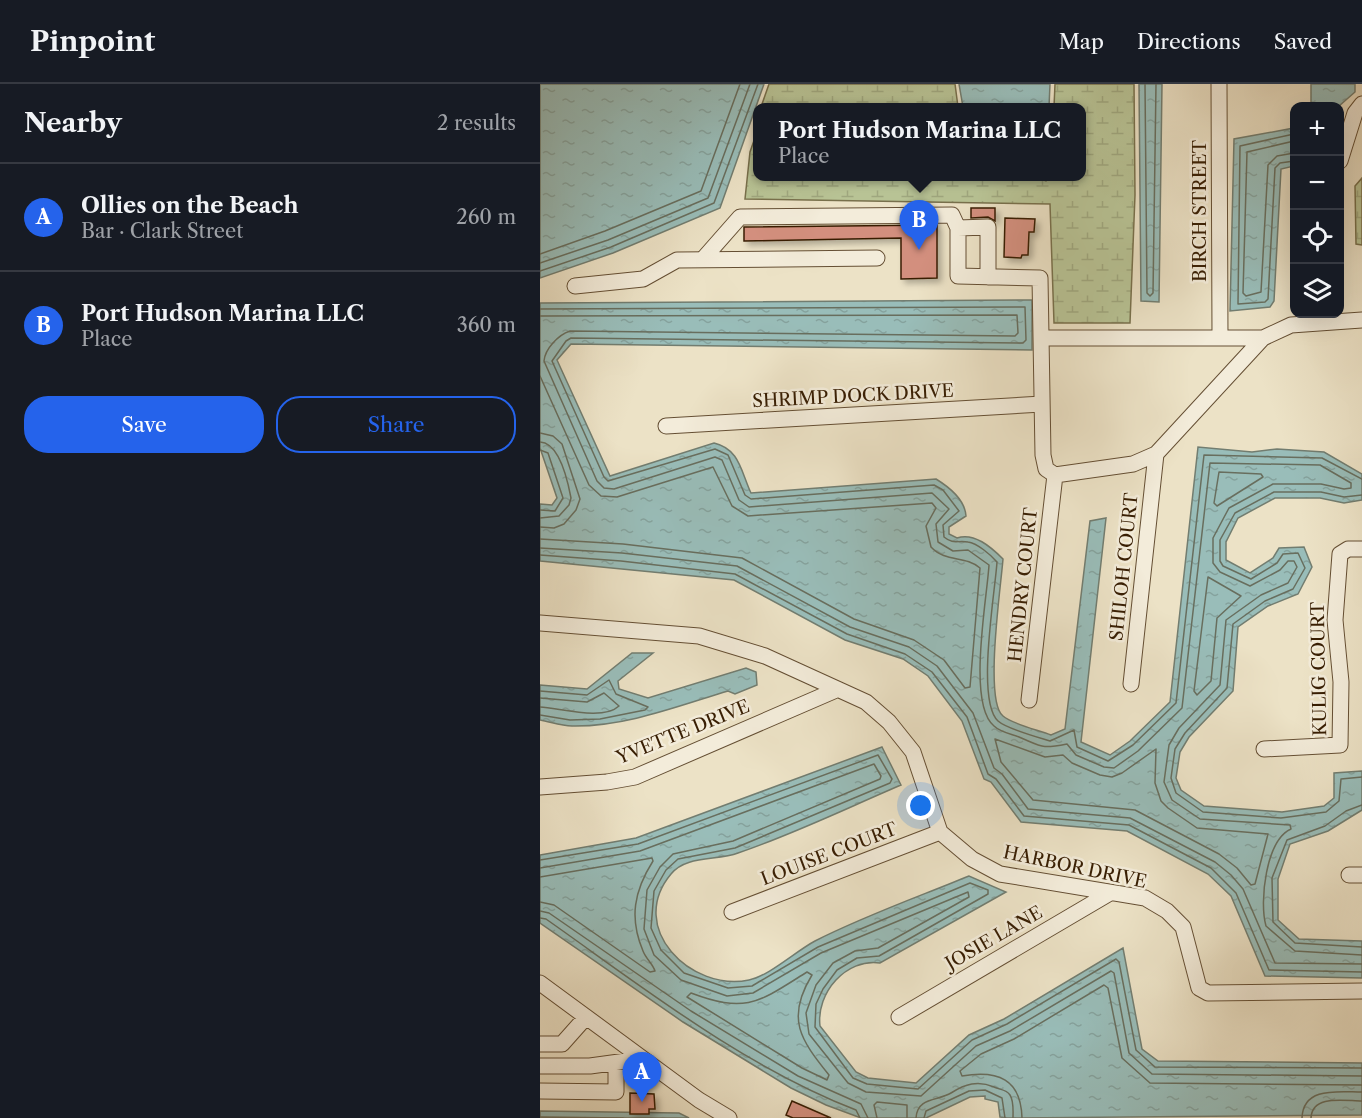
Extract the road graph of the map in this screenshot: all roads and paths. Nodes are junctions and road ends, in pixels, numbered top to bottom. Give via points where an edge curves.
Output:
1 (1219, 84) edge
2 (1362, 104) edge
3 (1342, 156) edge
4 (958, 228) junction
5 (877, 258) dead end
6 (703, 260) junction
7 (988, 277) junction
8 (575, 286) dead end
9 (1331, 318) edge
10 (1344, 318) edge
11 (1362, 320) edge
12 (1220, 337) junction
13 (1041, 338) junction
14 (1263, 338) junction
15 (1042, 404) junction
16 (666, 426) dead end
17 (1156, 454) junction
18 (1054, 475) junction
19 (1362, 549) edge
20 (540, 622) edge
21 (1131, 684) dead end
22 (836, 690) junction
23 (1029, 700) dead end
24 (1264, 749) dead end
25 (540, 787) edge
26 (940, 831) junction
27 (1110, 893) junction
28 (732, 912) dead end
29 (540, 983) edge
30 (1362, 991) edge
31 (586, 1017) junction
32 (898, 1017) dead end
33 (540, 1035) edge
34 (547, 1044) edge
35 (641, 1059) junction
36 (616, 1063) junction
37 (540, 1066) edge
38 (540, 1091) edge
39 (729, 1118) edge

1 - 12 street, BIRCH STREET
2 - 3 street via 1355,113
4 - 6 street via 952,215 740,217
4 - 7 street via 958,276
4 - 7 street via 988,227
5 - 6 street
6 - 8 street via 678,260 643,279
7 - 13 street via 1040,278
9 - 14 street via 1292,325
10 - 11 street
12 - 13 street
12 - 14 street
13 - 15 street
14 - 17 street
15 - 16 street, SHRIMP DOCK DRIVE
15 - 18 street via 1043,454 1046,469
17 - 18 street via 1133,464
17 - 21 street, SHILOH COURT
18 - 23 street, HENDRY COURT
19 - 24 street, KULIG COURT via 1348,549 1340,554 1335,620 1341,682 1340,744
20 - 22 street, HARBOR DRIVE via 699,636 765,657
22 - 25 street, YVETTE DRIVE via 635,777
22 - 26 street, HARBOR DRIVE via 866,702 889,722 913,752
26 - 27 street, HARBOR DRIVE via 972,859 1000,873
26 - 28 street, LOUISE COURT
27 - 30 street, HARBOR DRIVE via 1145,898 1167,911 1183,927 1199,988 1208,993
27 - 32 street, JOSIE LANE
29 - 31 street
31 - 34 street via 562,1044
31 - 35 street
33 - 34 street
35 - 36 street
35 - 39 street
36 - 37 street
36 - 38 street via 616,1092

